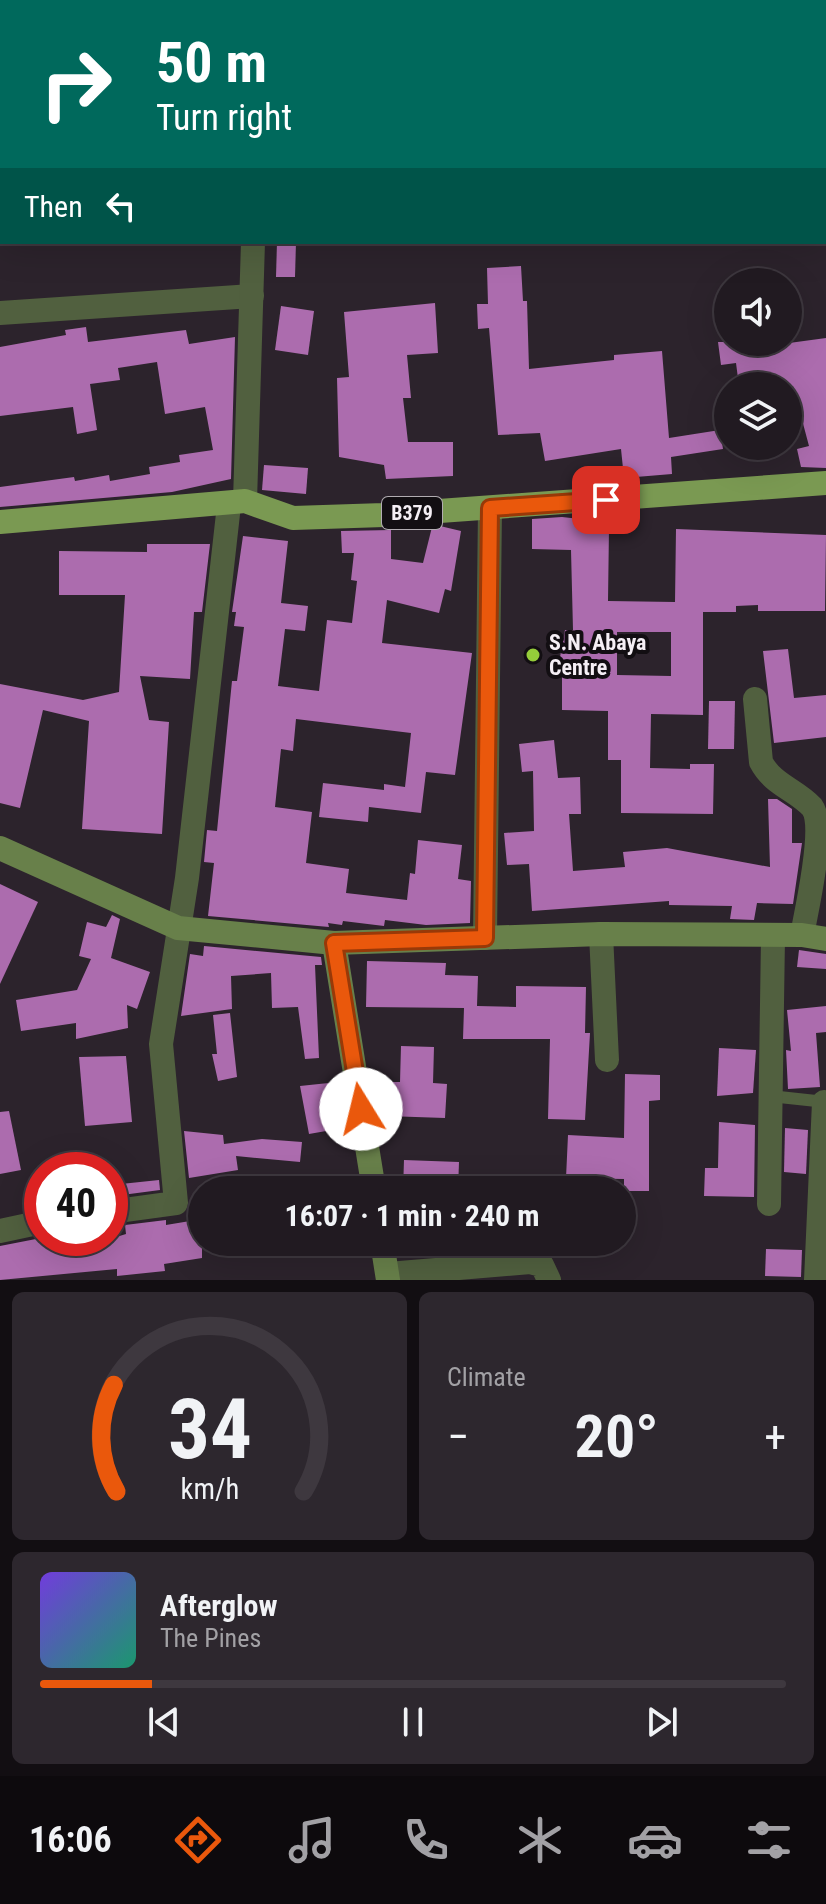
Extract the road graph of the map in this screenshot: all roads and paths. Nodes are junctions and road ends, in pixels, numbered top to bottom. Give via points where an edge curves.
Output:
1 (253, 244) edge
2 (252, 296) junction
3 (0, 313) edge
4 (826, 483) edge
5 (237, 503) junction
6 (490, 508) junction
7 (0, 522) edge
8 (755, 699) dead end
9 (0, 848) edge
10 (178, 928) junction
11 (601, 934) junction
12 (802, 935) junction
13 (773, 937) junction
14 (485, 938) junction
15 (826, 939) edge
16 (334, 943) junction
17 (607, 1060) dead end
18 (770, 1096) junction
19 (825, 1102) edge
20 (372, 1176) edge
21 (769, 1204) dead end
22 (128, 1210) edge
23 (24, 1226) edge
24 (0, 1231) edge
25 (384, 1256) edge
26 (388, 1277) edge
27 (549, 1280) edge
28 (816, 1280) edge

1 - 2 street
2 - 3 street
2 - 5 street
4 - 6 main road, B379
5 - 6 main road, B379 via 293,518
5 - 7 main road, B379
5 - 10 street
6 - 14 street
8 - 12 street via 761,762 776,783 814,809 818,819
9 - 10 street
10 - 16 street
10 - 22 street via 161,1044 176,1203
11 - 13 street
11 - 14 street
11 - 17 street
12 - 13 street
12 - 15 street
13 - 18 street
14 - 16 street
16 - 20 street
18 - 19 lane
18 - 21 street
19 - 28 street
23 - 24 street
25 - 26 street
26 - 27 street via 530,1262 542,1265

